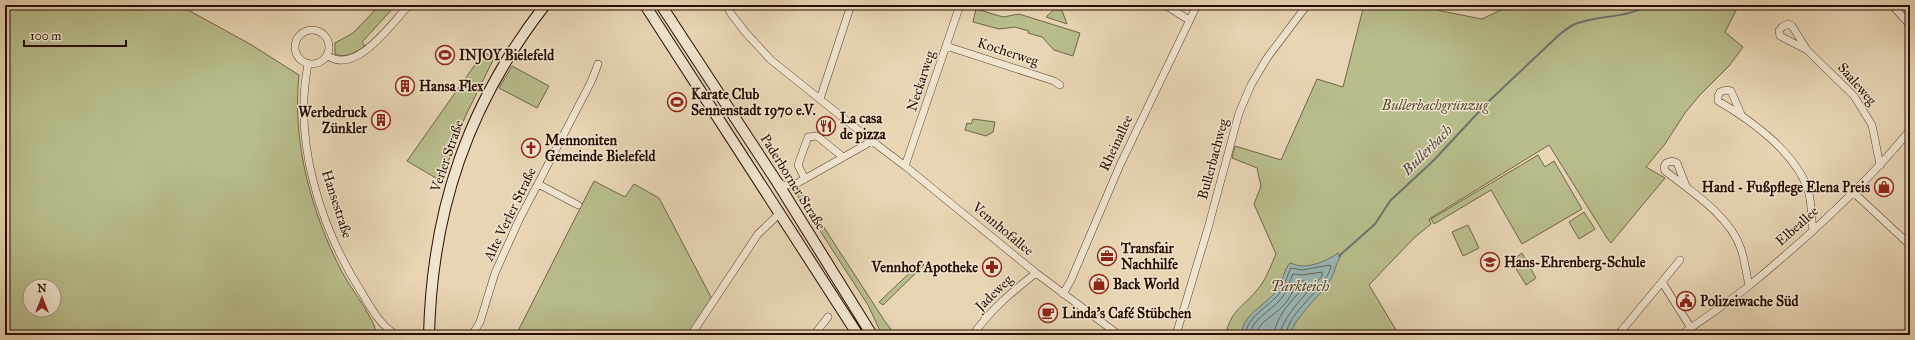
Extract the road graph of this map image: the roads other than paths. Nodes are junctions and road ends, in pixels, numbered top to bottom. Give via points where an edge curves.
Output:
1 (409, 5) edge
2 (545, 5) edge
3 (645, 5) edge
4 (661, 5) edge
5 (726, 5) edge
6 (851, 5) edge
7 (960, 5) edge
8 (1165, 5) edge
9 (1197, 5) edge
10 (1307, 5) edge
11 (1892, 5) edge
12 (1189, 20) junction
13 (1910, 25) edge
14 (946, 46) junction
15 (1807, 50) dead end
16 (327, 56) junction
17 (308, 64) junction
18 (598, 64) dead end
19 (1060, 85) dead end
20 (820, 99) junction
21 (1741, 114) dead end
22 (1910, 130) edge
23 (872, 141) junction
24 (1900, 142) junction
25 (1910, 142) edge
26 (842, 157) junction
27 (1880, 165) junction
28 (906, 166) junction
29 (805, 179) junction
30 (777, 182) junction
31 (538, 184) junction
32 (1686, 186) dead end
33 (1853, 192) junction
34 (578, 205) dead end
35 (780, 213) junction
36 (1813, 230) junction
37 (1910, 245) edge
38 (1680, 260) dead end
39 (1036, 273) junction
40 (1662, 282) junction
41 (1749, 285) junction
42 (1063, 294) junction
43 (828, 317) dead end
44 (1690, 328) junction
45 (396, 335) edge
46 (429, 335) edge
47 (472, 335) edge
48 (691, 335) edge
49 (814, 335) edge
50 (858, 335) edge
51 (872, 335) edge
52 (973, 335) edge
53 (1119, 335) edge
54 (1176, 335) edge
55 (1618, 335) edge
56 (1681, 335) edge

1 - 16 street via 361,55 342,61
2 - 46 main road, Verler Straße via 497,74 458,162 436,251
3 - 35 main road, Paderborner Straße
4 - 30 main road, Paderborner Straße
5 - 20 street, Vennhofallee via 746,33 771,60
6 - 20 street
7 - 14 street, Neckarweg
8 - 12 street
9 - 12 street, Rheinallee
10 - 54 street, Bullerbachweg via 1267,58 1251,85 1239,113
11 - 13 street
12 - 42 street, Rheinallee via 1120,165
14 - 19 street, Kocherweg
14 - 28 street, Neckarweg
15 - 27 street, Saaleweg via 1844,84 1864,108 1872,125
16 - 17 street via 317,63
16 - 17 street via 329,45 324,35 314,30 303,32 296,41 295,52
17 - 45 street, Hansestraße via 304,123 321,206 356,284 382,323
18 - 31 street, Alte Verler Straße
20 - 23 street, Vennhofallee
21 - 36 street via 1770,139 1797,170 1808,190
22 - 24 street, Elbeallee
23 - 26 street
23 - 28 street, Vennhofallee
24 - 25 street
24 - 27 street, Elbeallee
26 - 29 street
26 - 29 street via 816,136 808,137 798,165
27 - 33 street, Elbeallee
28 - 39 street, Vennhofallee
29 - 30 street via 794,186
30 - 51 main road, Paderborner Straße
31 - 34 street
31 - 47 street, Alte Verler Straße via 502,258 480,322
32 - 41 street via 1711,208 1735,238
33 - 36 street, Elbeallee
33 - 37 street
35 - 48 street, Paderborner Straße via 758,234
35 - 50 main road, Paderborner Straße
36 - 41 street, Elbeallee
38 - 40 street
39 - 42 street, Vennhofallee
39 - 52 street, Jadeweg via 1010,294
40 - 44 street
40 - 55 street
41 - 44 street, Elbeallee
42 - 53 street, Vennhofallee
43 - 49 street
44 - 56 street, Elbeallee

